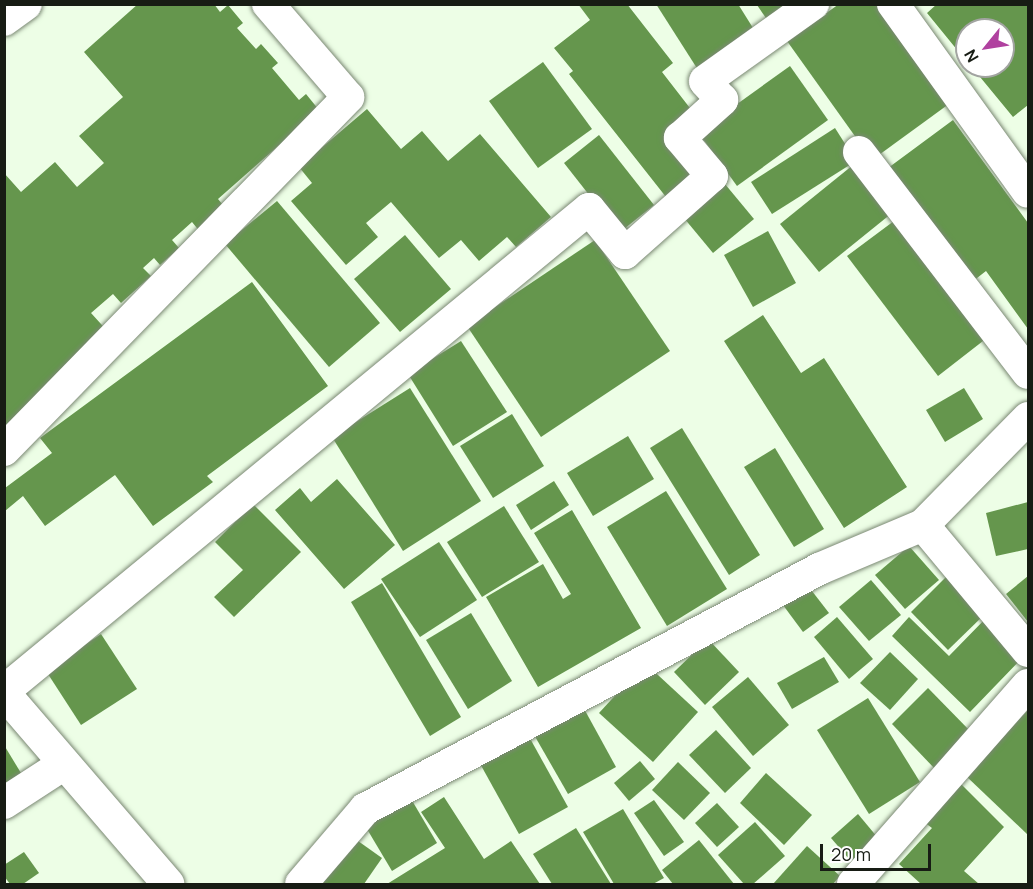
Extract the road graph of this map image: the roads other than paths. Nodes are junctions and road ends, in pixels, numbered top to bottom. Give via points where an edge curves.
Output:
1 (26, 4) edge
2 (268, 4) edge
3 (813, 4) edge
4 (893, 4) edge
5 (4, 20) edge
6 (860, 152) dead end
7 (1029, 192) edge
8 (1029, 373) edge
9 (1029, 418) edge
10 (4, 450) edge
11 (924, 525) junction
12 (1029, 651) edge
13 (1029, 685) edge
14 (4, 692) edge
15 (64, 764) junction
16 (4, 803) edge
17 (168, 885) edge
18 (302, 885) edge
19 (853, 885) edge

1 - 5 street
2 - 10 street via 348,97
3 - 14 street via 705,81 723,100 680,138 712,176 625,253 589,209
4 - 7 street
6 - 8 street
9 - 11 street
11 - 12 street
11 - 18 street via 819,569 365,809
13 - 19 street
14 - 15 street
15 - 16 street
15 - 17 street

